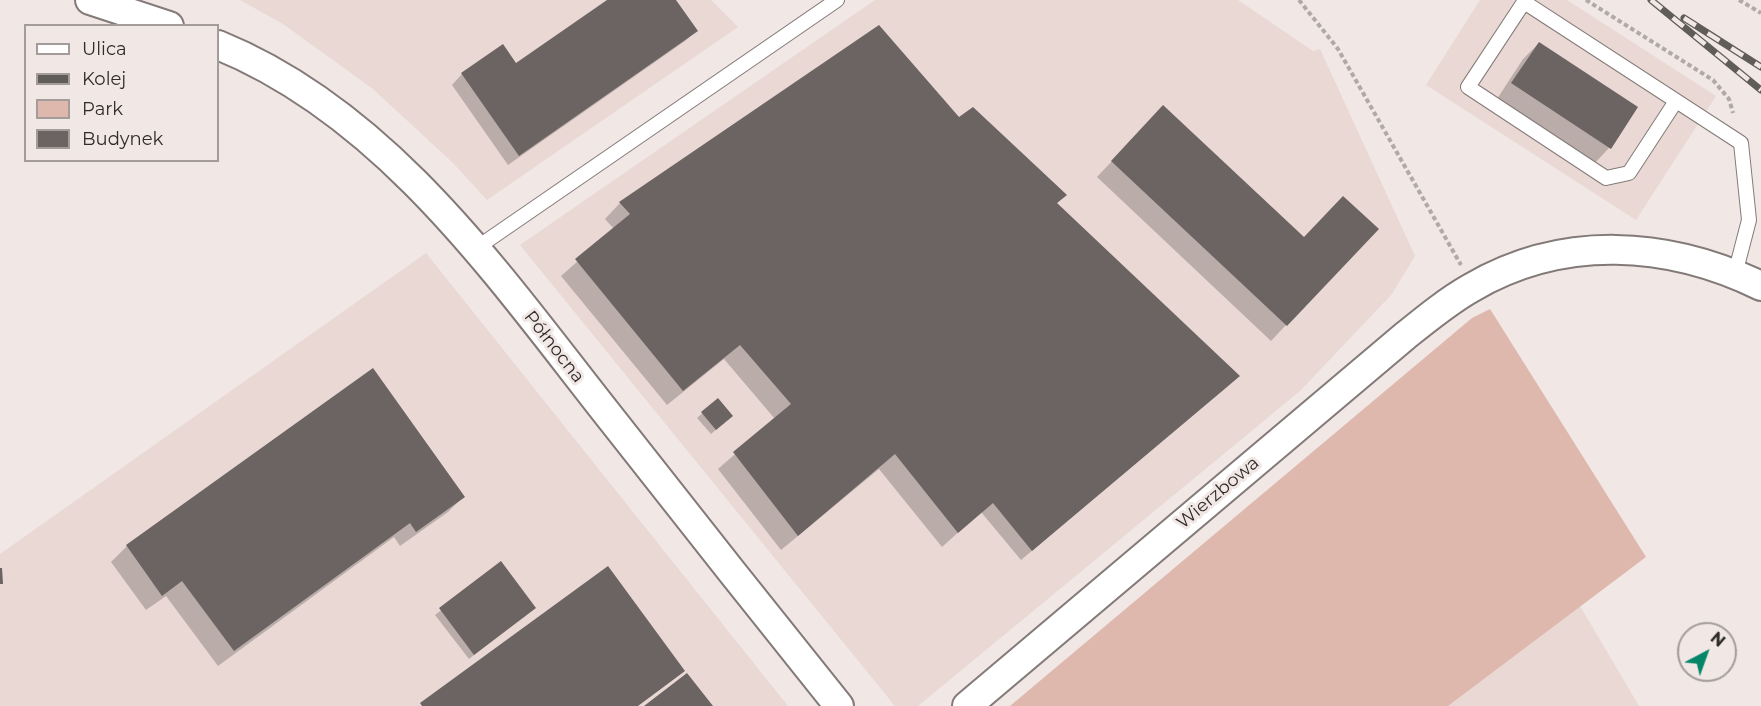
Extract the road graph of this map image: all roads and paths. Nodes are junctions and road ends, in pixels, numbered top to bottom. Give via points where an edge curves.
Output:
1 (90, 0) edge
2 (837, 0) edge
3 (1299, 0) edge
4 (1586, 0) edge
5 (1739, 0) edge
6 (1761, 13) edge
7 (163, 24) edge
8 (219, 46) edge
9 (1676, 101) junction
10 (1741, 143) junction
11 (475, 249) junction
12 (1735, 273) junction
13 (1473, 286) junction
14 (1761, 286) edge
15 (839, 706) edge
16 (967, 706) edge

1 - 7 street
2 - 11 lane
3 - 13 path via 1338,49
4 - 10 path via 1713,80 1729,99
5 - 6 path
8 - 11 street, Północna via 291,84 381,151
9 - 9 lane via 1524,2 1468,87 1606,178 1629,173
9 - 10 lane
10 - 12 lane via 1749,220
11 - 15 street, Północna
12 - 13 street, Wierzbowa via 1678,255 1583,249 1534,261
12 - 14 street, Wierzbowa
13 - 16 street, Wierzbowa via 1405,336

